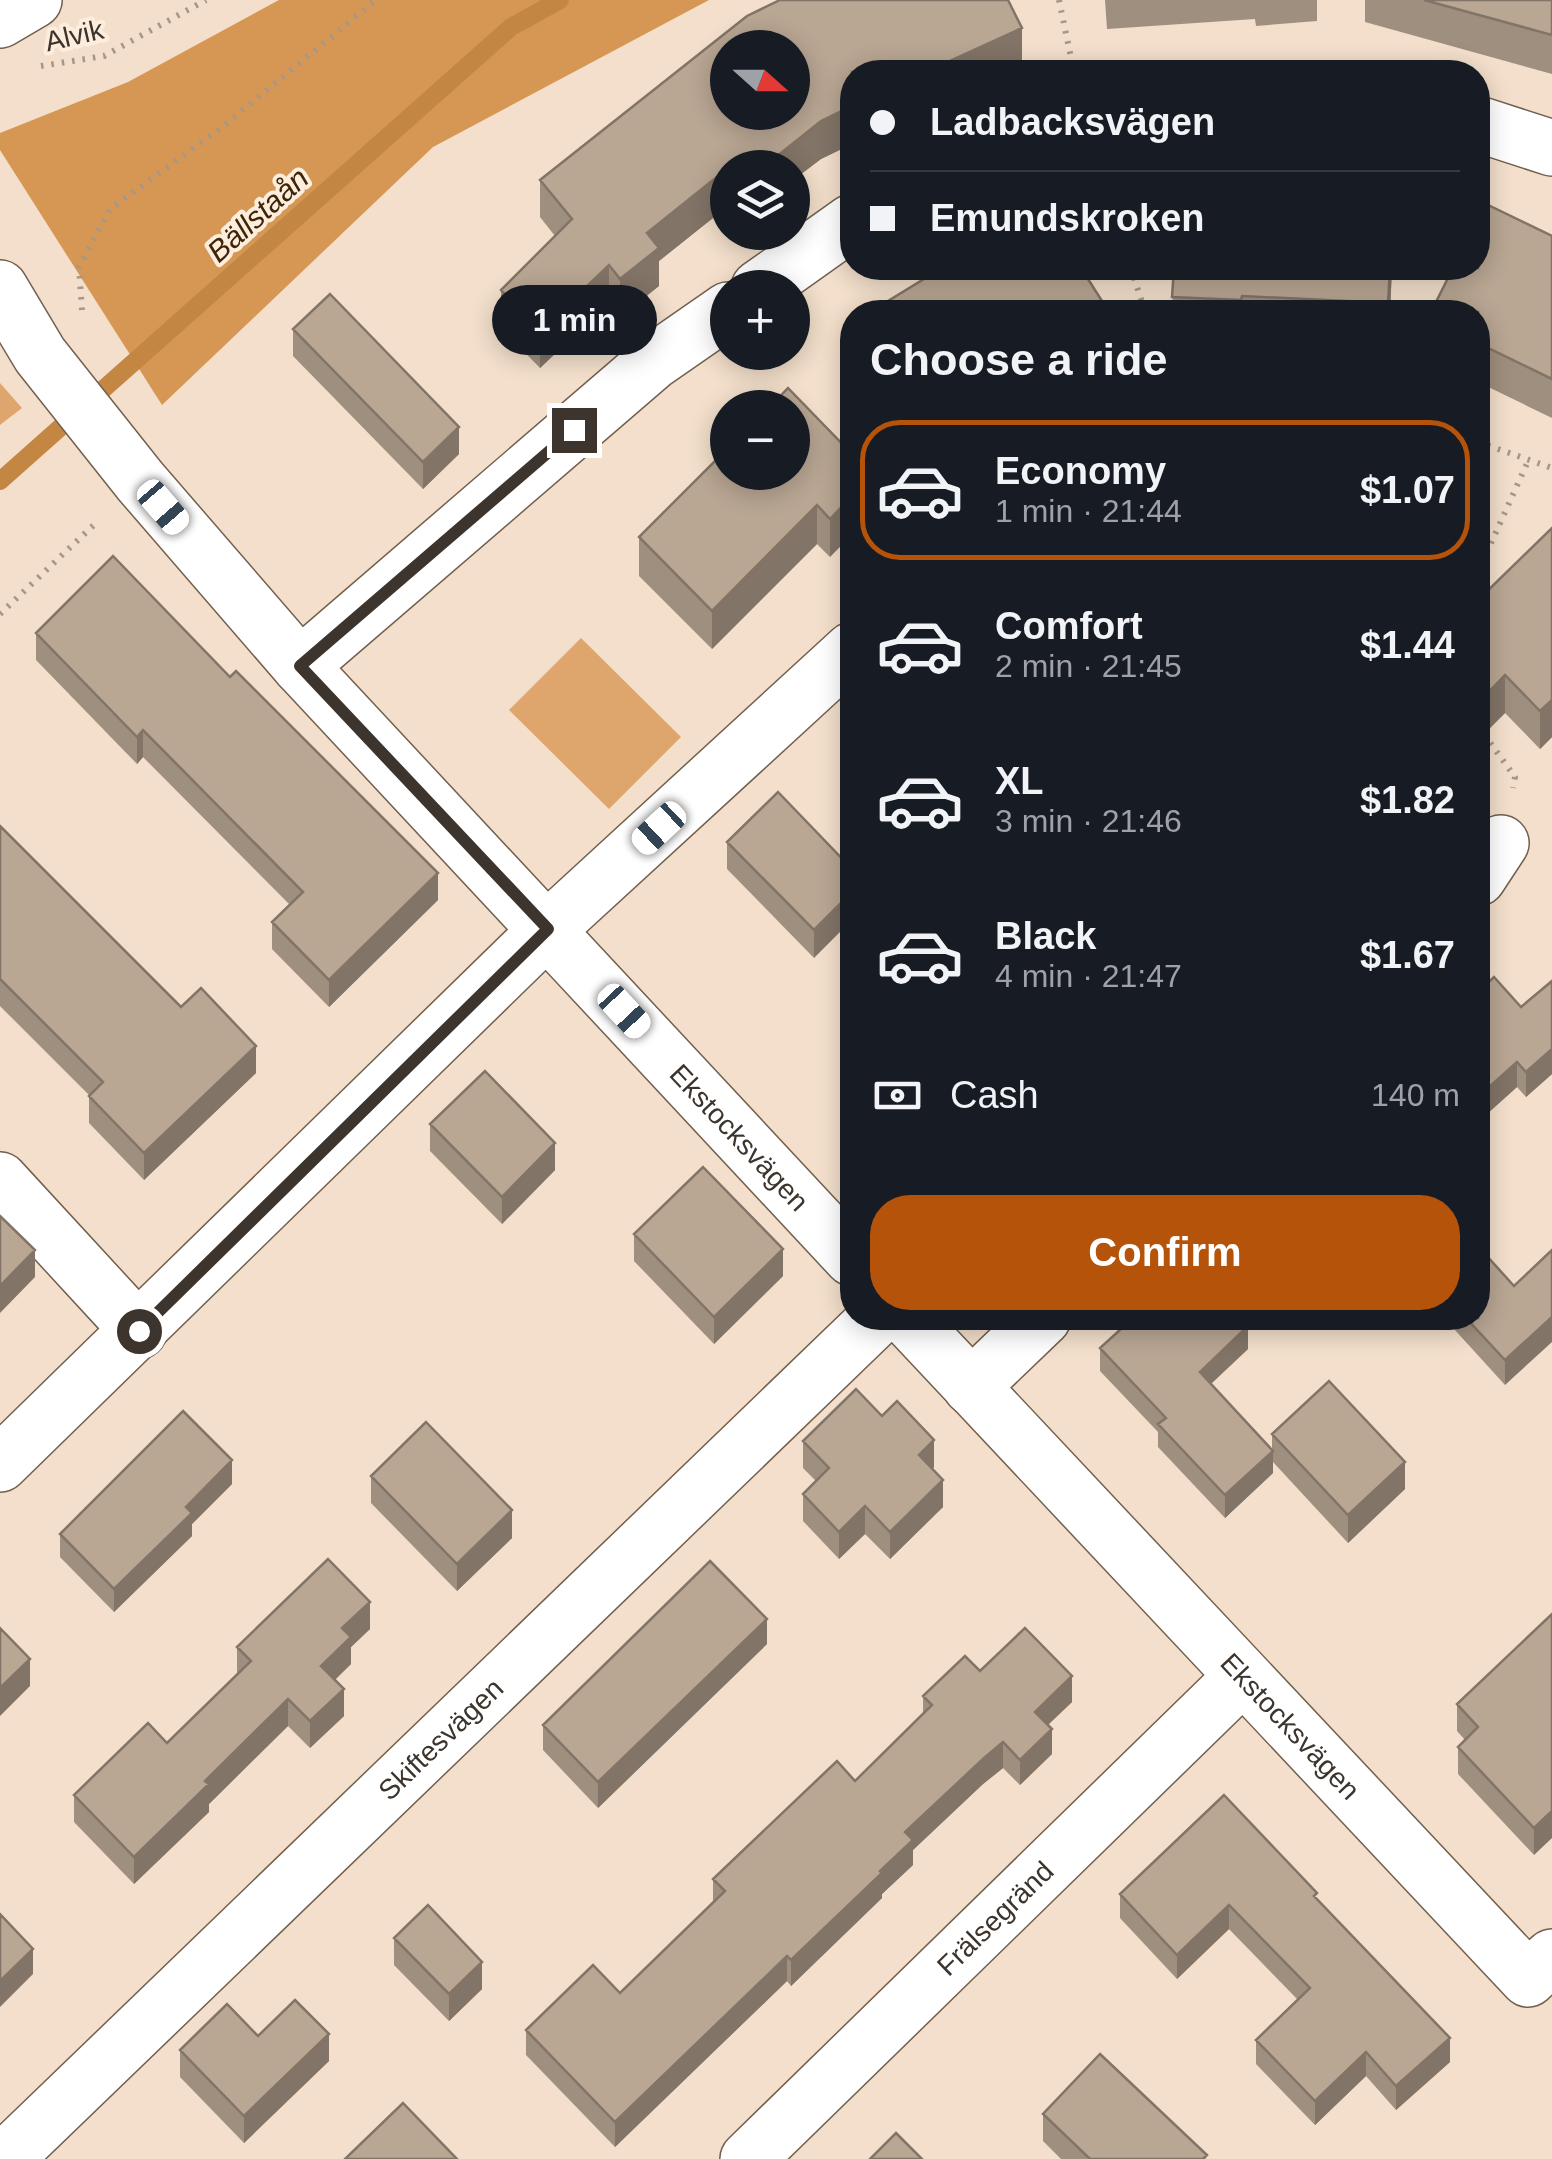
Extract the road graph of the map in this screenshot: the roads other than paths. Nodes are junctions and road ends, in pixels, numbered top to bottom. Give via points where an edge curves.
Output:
1 (34, 0) edge
2 (0, 20) edge
3 (1490, 128) edge
4 (1552, 148) edge
5 (840, 231) edge
6 (784, 270) edge
7 (0, 288) edge
8 (710, 322) edge
9 (840, 661) edge
10 (300, 666) junction
11 (548, 929) junction
12 (0, 1180) edge
13 (840, 1245) edge
14 (865, 1330) edge
15 (919, 1330) edge
16 (1030, 1330) edge
17 (139, 1331) junction
18 (971, 1387) junction
19 (0, 1464) edge
20 (1242, 1678) junction
21 (1552, 1957) edge
22 (5, 2159) edge
23 (748, 2159) edge

1 - 2 street
3 - 4 street
5 - 6 street
7 - 10 street, Ekstocksvägen via 40,354 140,481
8 - 10 street via 653,362
9 - 11 street
10 - 11 street, Ekstocksvägen
11 - 13 street, Ekstocksvägen
11 - 17 street
12 - 17 street
14 - 22 street, Skiftesvägen
15 - 18 street, Ekstocksvägen
16 - 18 street
17 - 19 street
18 - 20 street, Ekstocksvägen
20 - 21 street, Ekstocksvägen via 1528,1979
20 - 23 street, Frälsegränd

